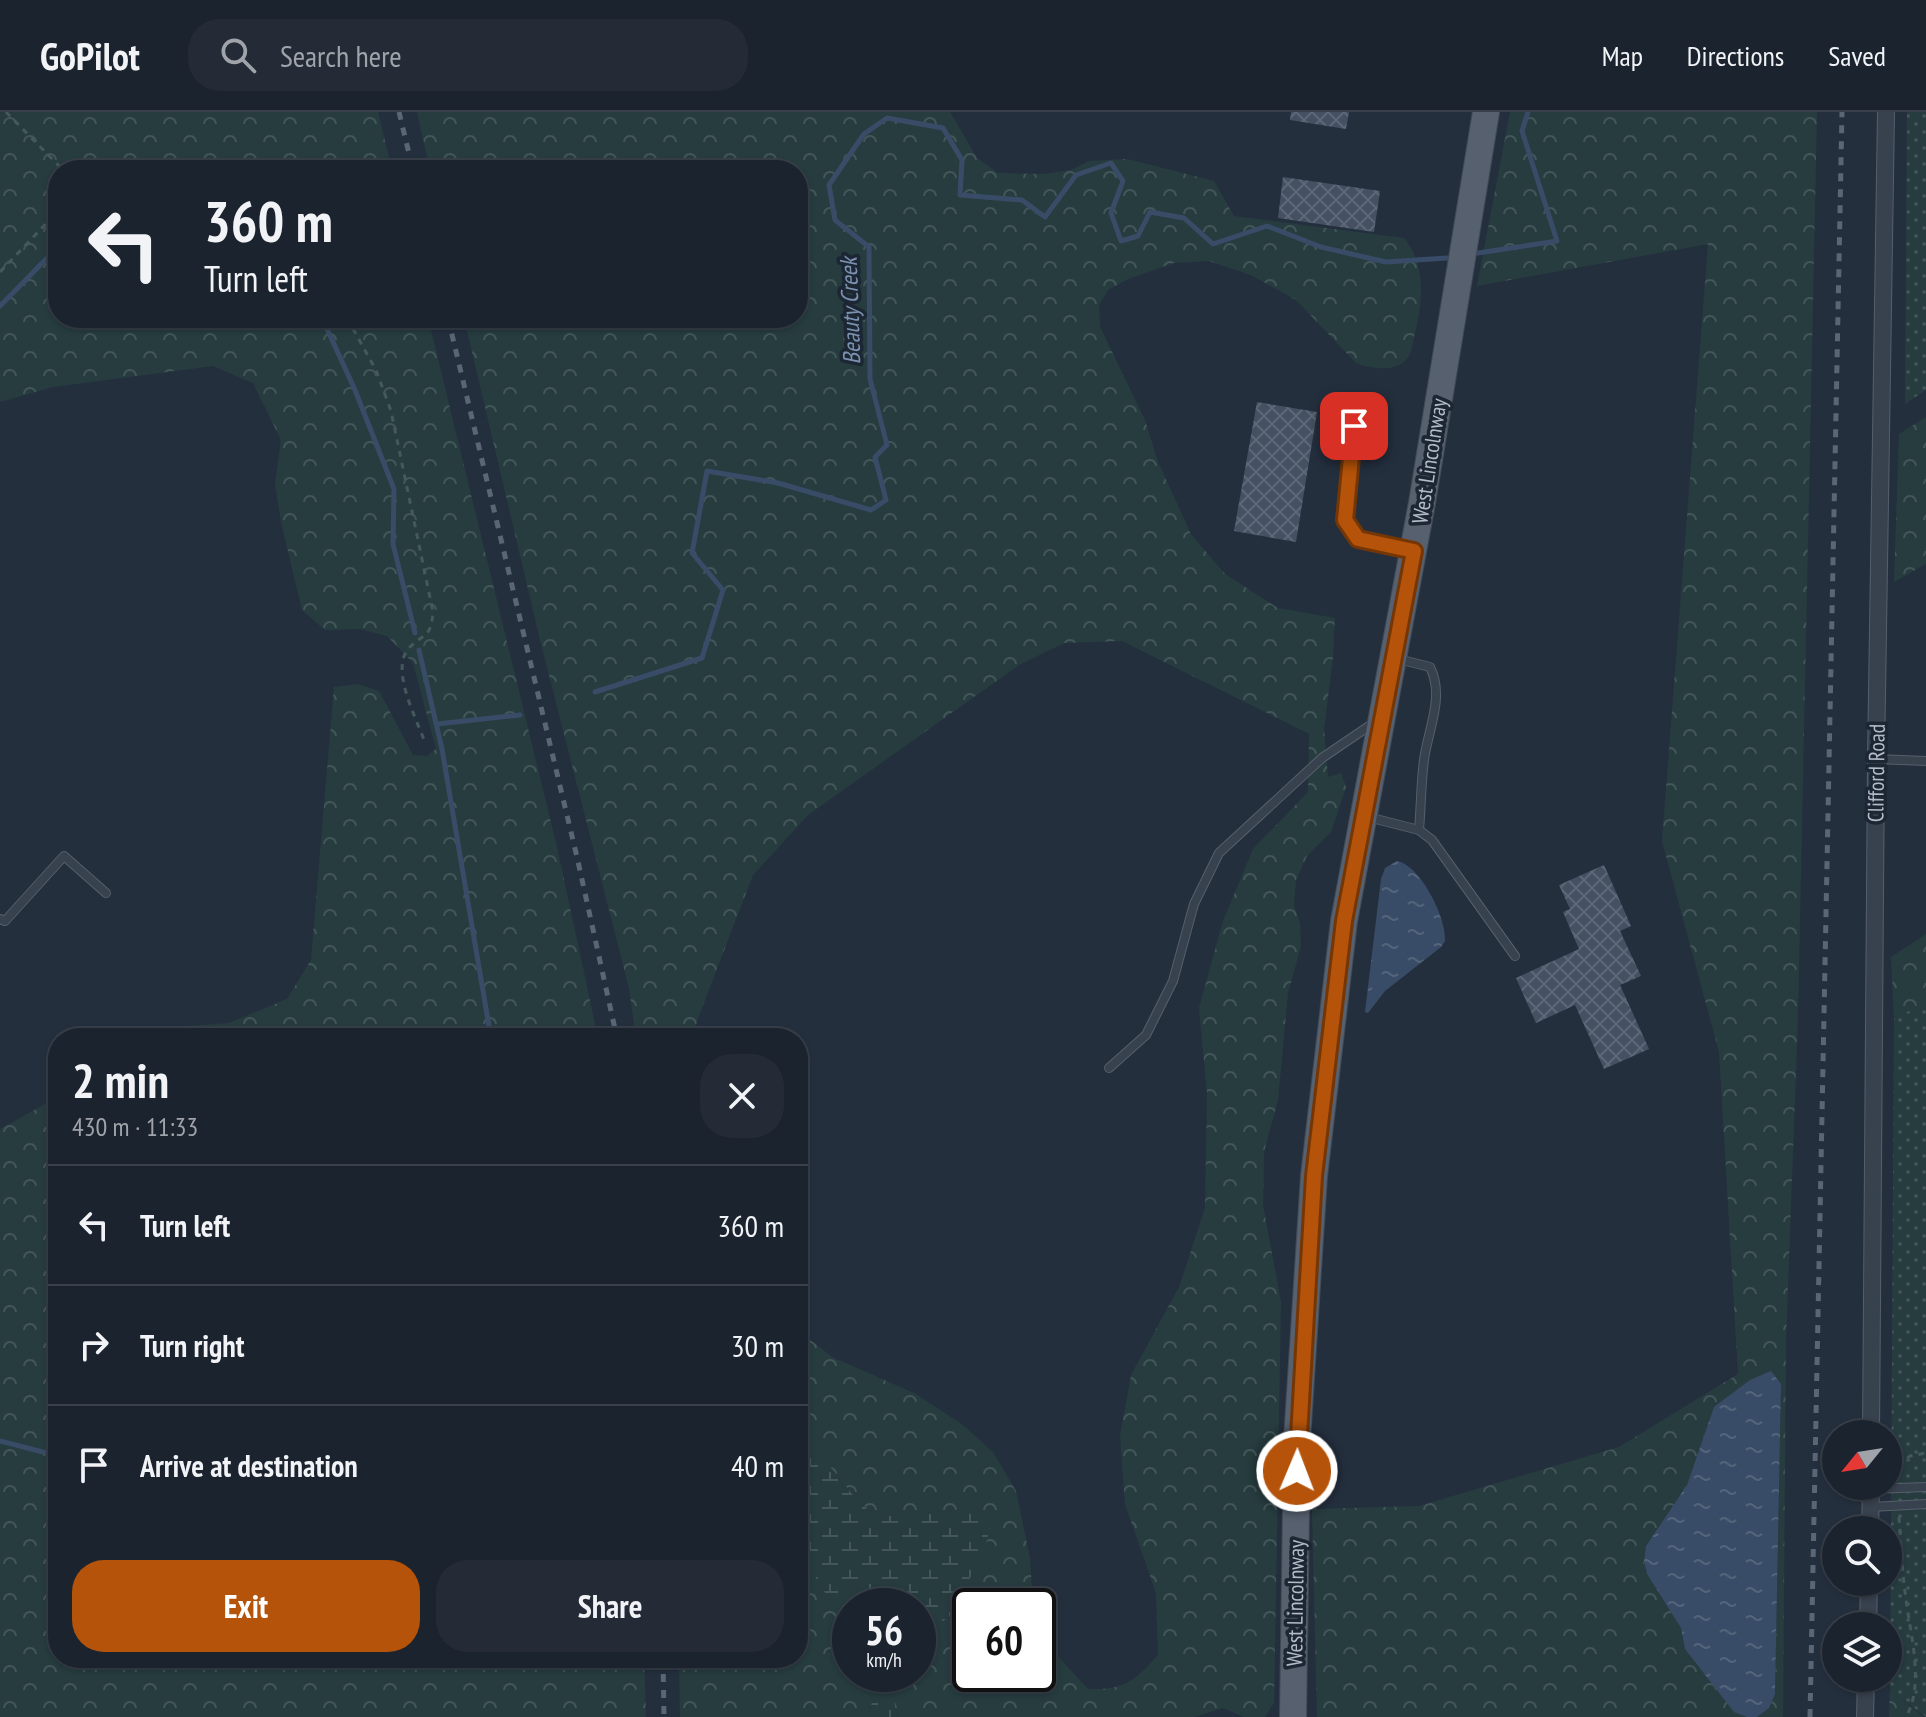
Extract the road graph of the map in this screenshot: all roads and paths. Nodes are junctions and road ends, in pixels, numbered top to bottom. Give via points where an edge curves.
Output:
1 (6, 112) edge
2 (1486, 112) edge
3 (1886, 112) edge
4 (53, 160) edge
5 (48, 222) edge
6 (0, 272) edge
7 (353, 328) edge
8 (1354, 426) dead end
9 (1414, 551) junction
10 (1394, 658) junction
11 (1382, 717) junction
12 (424, 740) dead end
13 (1876, 759) junction
14 (1926, 761) edge
15 (1364, 816) junction
16 (1419, 830) junction
17 (106, 893) dead end
18 (0, 919) edge
19 (1515, 956) dead end
20 (1109, 1068) dead end
21 (1871, 1420) edge
22 (1926, 1453) edge
23 (1902, 1462) edge
24 (1926, 1487) edge
25 (1902, 1488) edge
26 (1871, 1500) edge
27 (1926, 1504) edge
28 (1899, 1506) junction
29 (1871, 1507) junction
30 (1871, 1516) edge
31 (1866, 1692) edge
32 (1909, 1711) junction
33 (1293, 1717) edge
34 (1865, 1717) edge
35 (1906, 1717) edge
36 (1914, 1717) edge

1 - 4 path
2 - 9 main road, West Lincolnway
3 - 13 street, Clifford Road
5 - 6 path
7 - 12 path via 391,411 433,612 432,627 405,653 400,669
8 - 9 lane via 1345,520 1358,539
9 - 10 main road, West Lincolnway
10 - 11 main road, West Lincolnway
10 - 16 lane via 1430,667 1436,681
11 - 15 main road, West Lincolnway
11 - 20 lane via 1322,758 1219,853 1194,904 1173,981 1146,1035
13 - 14 lane
13 - 21 street, Clifford Road
15 - 16 lane
15 - 33 main road, West Lincolnway via 1344,921 1314,1176 1297,1440
16 - 19 lane via 1432,840
17 - 18 lane via 64,856 5,921
22 - 23 path
24 - 25 lane
26 - 29 street
27 - 28 lane
28 - 29 lane
28 - 32 path via 1914,1641
29 - 30 street
31 - 34 street
32 - 35 path
32 - 36 path

